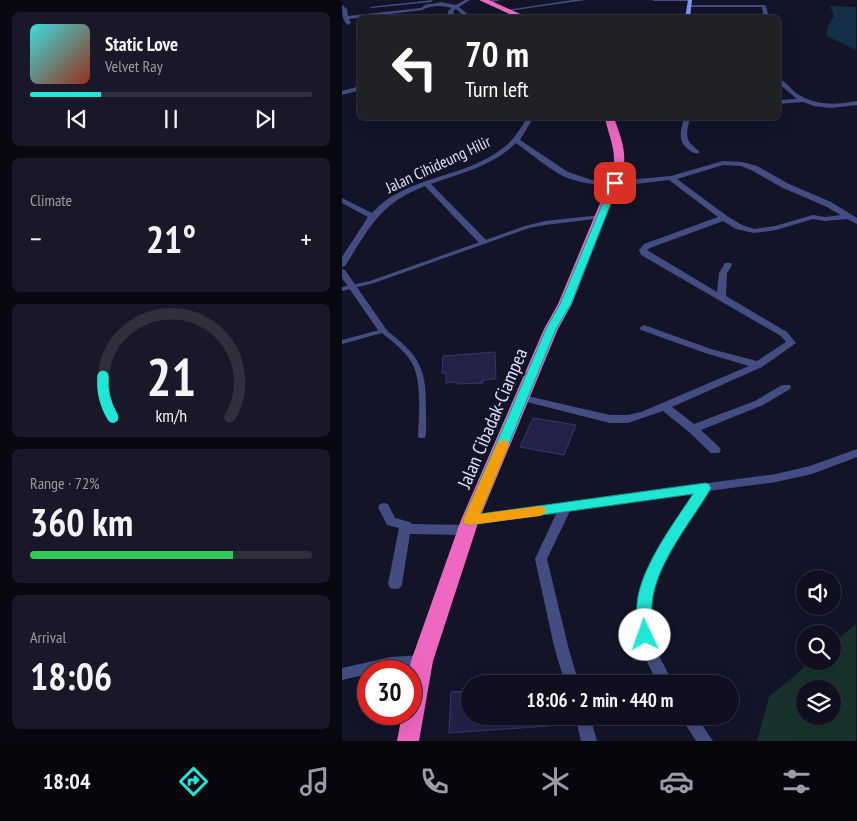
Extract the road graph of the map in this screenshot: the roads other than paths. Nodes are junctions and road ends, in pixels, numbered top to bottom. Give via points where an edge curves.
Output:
1 (399, 0) edge
2 (434, 0) edge
3 (468, 0) edge
4 (499, 0) edge
5 (584, 0) edge
6 (654, 0) edge
7 (486, 1) edge
8 (689, 2) edge
9 (408, 3) junction
10 (447, 4) junction
11 (342, 6) edge
12 (456, 7) junction
13 (371, 8) dead end
14 (508, 10) junction
15 (379, 15) edge
16 (450, 15) edge
17 (466, 15) edge
18 (519, 15) edge
19 (687, 15) edge
20 (766, 15) edge
21 (357, 17) edge
22 (346, 18) junction
23 (342, 25) edge
24 (781, 83) edge
25 (357, 89) edge
26 (342, 93) edge
27 (805, 100) junction
28 (781, 102) edge
29 (856, 103) edge
30 (529, 120) edge
31 (610, 120) edge
32 (687, 120) edge
33 (517, 141) junction
34 (697, 152) dead end
35 (671, 178) junction
36 (426, 183) junction
37 (615, 183) junction
38 (342, 200) edge
39 (373, 216) junction
40 (600, 217) junction
41 (849, 217) junction
42 (724, 218) junction
43 (856, 222) edge
44 (483, 242) junction
45 (342, 264) edge
46 (728, 265) dead end
47 (342, 272) edge
48 (352, 286) junction
49 (342, 288) edge
50 (721, 297) junction
51 (644, 328) dead end
52 (383, 331) junction
53 (342, 342) edge
54 (758, 365) junction
55 (786, 387) dead end
56 (523, 398) junction
57 (665, 407) junction
58 (693, 428) junction
59 (422, 436) dead end
60 (715, 450) dead end
61 (856, 453) edge
62 (705, 488) junction
63 (384, 508) dead end
64 (566, 508) junction
65 (468, 525) junction
66 (405, 529) junction
67 (395, 584) dead end
68 (422, 661) edge
69 (357, 671) edge
70 (342, 674) edge
71 (569, 675) edge
72 (662, 675) edge
73 (411, 725) edge
74 (585, 725) edge
75 (693, 725) edge
76 (408, 741) edge
77 (589, 741) edge
78 (705, 741) edge

1 - 9 street
2 - 9 street
2 - 10 street
3 - 12 street
4 - 7 street
5 - 14 street
6 - 8 street
7 - 14 highway
8 - 19 main road
8 - 20 street via 762,4
9 - 13 street
10 - 12 street
10 - 15 street
11 - 22 street
12 - 16 street
12 - 17 street
14 - 18 highway
21 - 22 street
22 - 23 street via 351,24
24 - 27 street
25 - 26 street
27 - 28 street
27 - 29 street via 819,107
30 - 33 street, Jalan Cihideung Hilir
31 - 37 highway, Jalan Cibadak-Ciampea via 619,146
32 - 34 street via 683,137 686,144
33 - 36 street, Jalan Cihideung Hilir via 466,171
33 - 37 street via 565,174 594,183
35 - 37 street
35 - 41 street via 723,163 742,164
35 - 42 street
36 - 39 street, Jalan Cihideung Hilir via 392,199
36 - 44 street
37 - 40 highway, Jalan Cibadak-Ciampea
38 - 39 street
39 - 45 street, Jalan Cihideung Hilir
40 - 44 lane via 536,224
40 - 56 highway, Jalan Cibadak-Ciampea
41 - 42 street via 813,217 754,231
41 - 43 street
42 - 50 street via 643,250 647,256
44 - 48 lane via 372,282
46 - 50 street via 723,273
47 - 48 street
48 - 49 lane
48 - 52 street
50 - 54 street via 789,339 791,343
51 - 54 street
52 - 53 lane
52 - 59 lane via 409,355 418,369
54 - 57 street
55 - 58 street via 759,403
56 - 57 street via 617,420
56 - 65 highway, Jalan Cibadak-Ciampea
57 - 58 street
58 - 60 street
61 - 62 street via 812,470
62 - 64 street
62 - 72 street via 668,542 648,584 644,603 645,635
63 - 66 street via 391,522 406,525
64 - 65 street
64 - 71 street via 541,559
65 - 66 street
65 - 68 highway, Jalan Cibadak-Ciampea
66 - 67 street
69 - 70 street
73 - 76 highway, Jalan Cibadak-Ciampea
74 - 77 street
75 - 78 street

